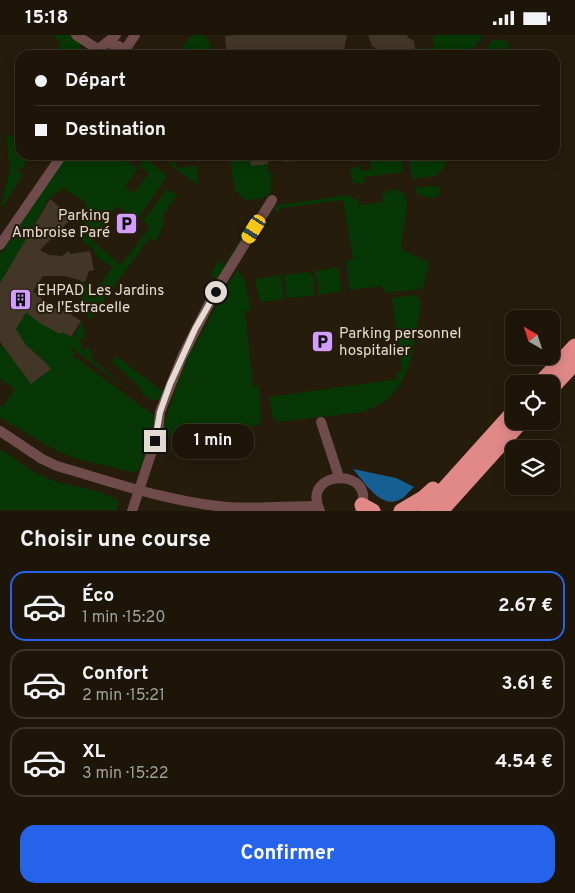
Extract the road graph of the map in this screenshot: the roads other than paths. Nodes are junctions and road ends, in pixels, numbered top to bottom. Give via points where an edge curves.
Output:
1 (76, 35) edge
2 (116, 35) edge
3 (135, 35) edge
4 (108, 43) junction
5 (94, 50) edge
6 (101, 50) edge
7 (121, 50) edge
8 (126, 50) edge
9 (59, 160) edge
10 (272, 200) dead end
11 (0, 245) edge
12 (575, 345) edge
13 (575, 363) edge
14 (548, 375) edge
15 (560, 379) edge
16 (505, 421) edge
17 (322, 422) dead end
18 (514, 430) edge
19 (0, 431) edge
20 (483, 445) junction
21 (332, 458) junction
22 (339, 477) junction
23 (328, 480) junction
24 (139, 491) junction
25 (318, 493) junction
26 (291, 506) junction
27 (319, 508) edge
28 (365, 509) edge
29 (132, 511) edge
30 (400, 511) edge
31 (424, 511) edge
32 (441, 511) edge

1 - 5 street
2 - 4 street
3 - 8 street
4 - 6 street
4 - 7 street via 117,45
9 - 11 street
10 - 24 street via 216,292 182,357 160,412 158,433
12 - 14 highway
13 - 15 highway
16 - 20 highway
17 - 21 street
18 - 32 highway
19 - 24 street via 57,466
20 - 30 highway via 423,498
20 - 31 highway
21 - 22 street
21 - 23 street
22 - 23 street
22 - 28 street via 346,477 358,485
23 - 25 street
24 - 26 street via 225,507 263,509
24 - 29 street
25 - 26 street
25 - 27 street
26 - 27 street

